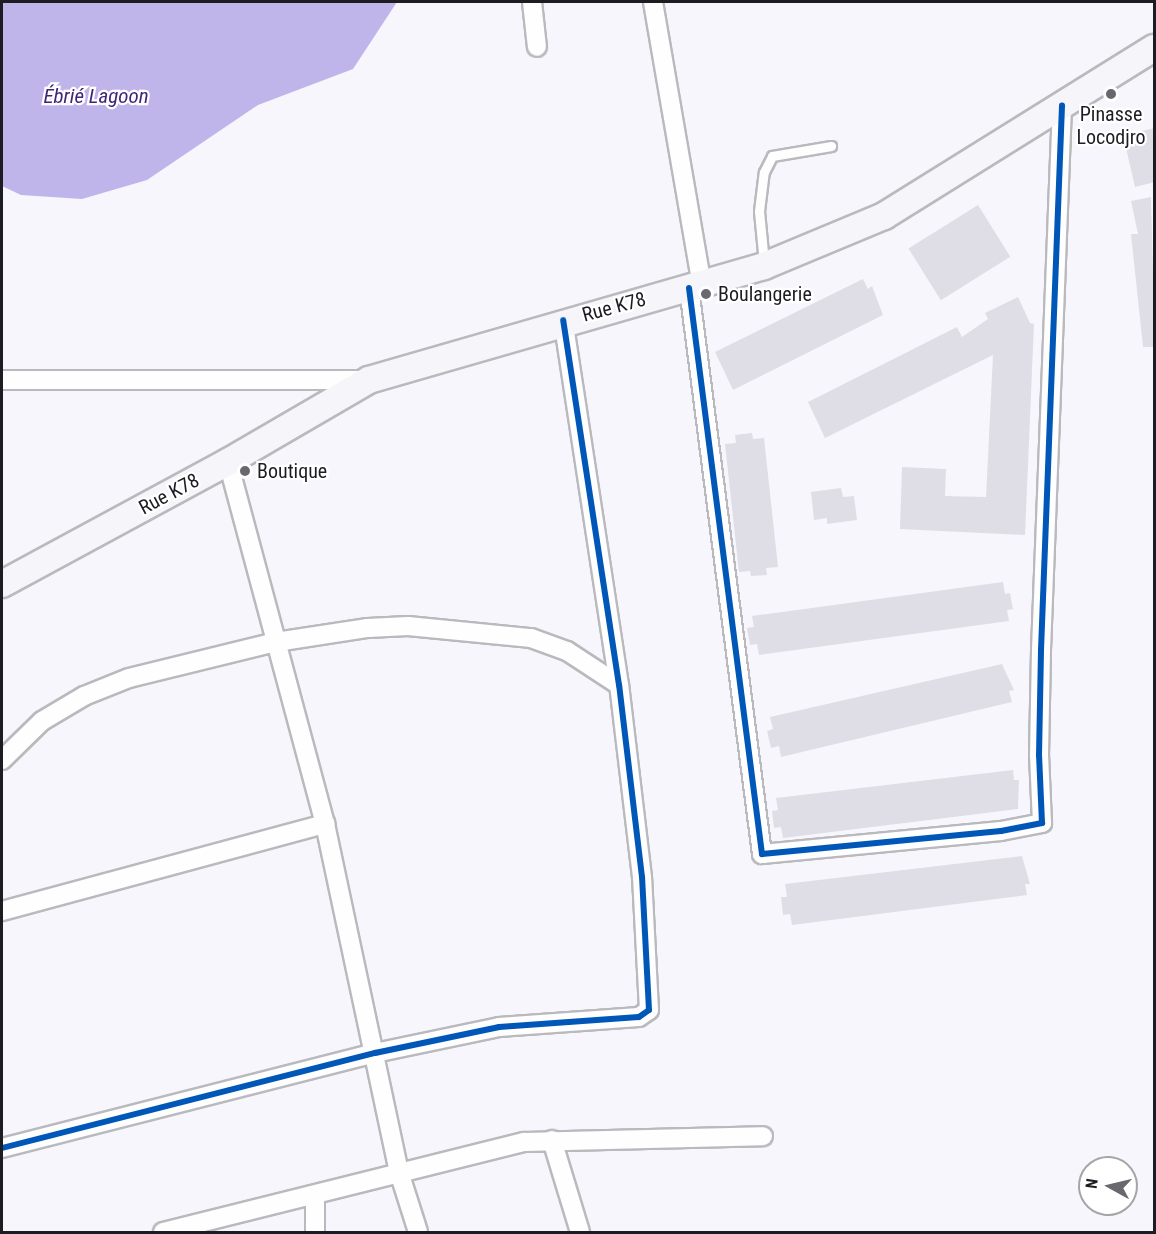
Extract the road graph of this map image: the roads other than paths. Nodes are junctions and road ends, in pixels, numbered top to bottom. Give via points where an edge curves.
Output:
1 (532, 2) edge
2 (653, 2) edge
3 (537, 47) dead end
4 (1155, 48) edge
5 (1062, 105) junction
6 (831, 146) dead end
7 (764, 266) junction
8 (695, 286) junction
9 (564, 320) junction
10 (2, 380) edge
11 (369, 380) junction
12 (228, 462) junction
13 (2, 584) edge
14 (276, 642) junction
15 (619, 685) junction
16 (2, 760) edge
17 (325, 824) junction
18 (2, 911) edge
19 (375, 1053) junction
20 (763, 1136) dead end
21 (552, 1140) junction
22 (2, 1148) edge
23 (399, 1172) junction
24 (315, 1196) junction
25 (163, 1233) edge
26 (315, 1233) edge
27 (418, 1233) edge
28 (580, 1233) edge

1 - 3 street
2 - 8 street
4 - 5 street, Rue K78
5 - 7 street, Rue K78 via 884,216
5 - 8 street via 1041,651 1042,823 1001,831 762,854
6 - 7 lane via 772,156 764,171 759,211
7 - 8 street, Rue K78
8 - 9 street, Rue K78
9 - 11 street, Rue K78
9 - 15 street
10 - 11 street
11 - 12 street, Rue K78
12 - 13 street, Rue K78
12 - 14 street
14 - 15 street via 408,626 531,638 567,651
14 - 16 street via 129,678 84,696 42,721
14 - 17 street
15 - 19 street via 642,877 649,1010 639,1017 499,1027
17 - 18 street
17 - 19 street
19 - 22 street
19 - 23 street
20 - 21 street via 696,1141
21 - 23 street via 524,1142
21 - 28 street
23 - 24 street
23 - 27 street
24 - 25 street
24 - 26 street

